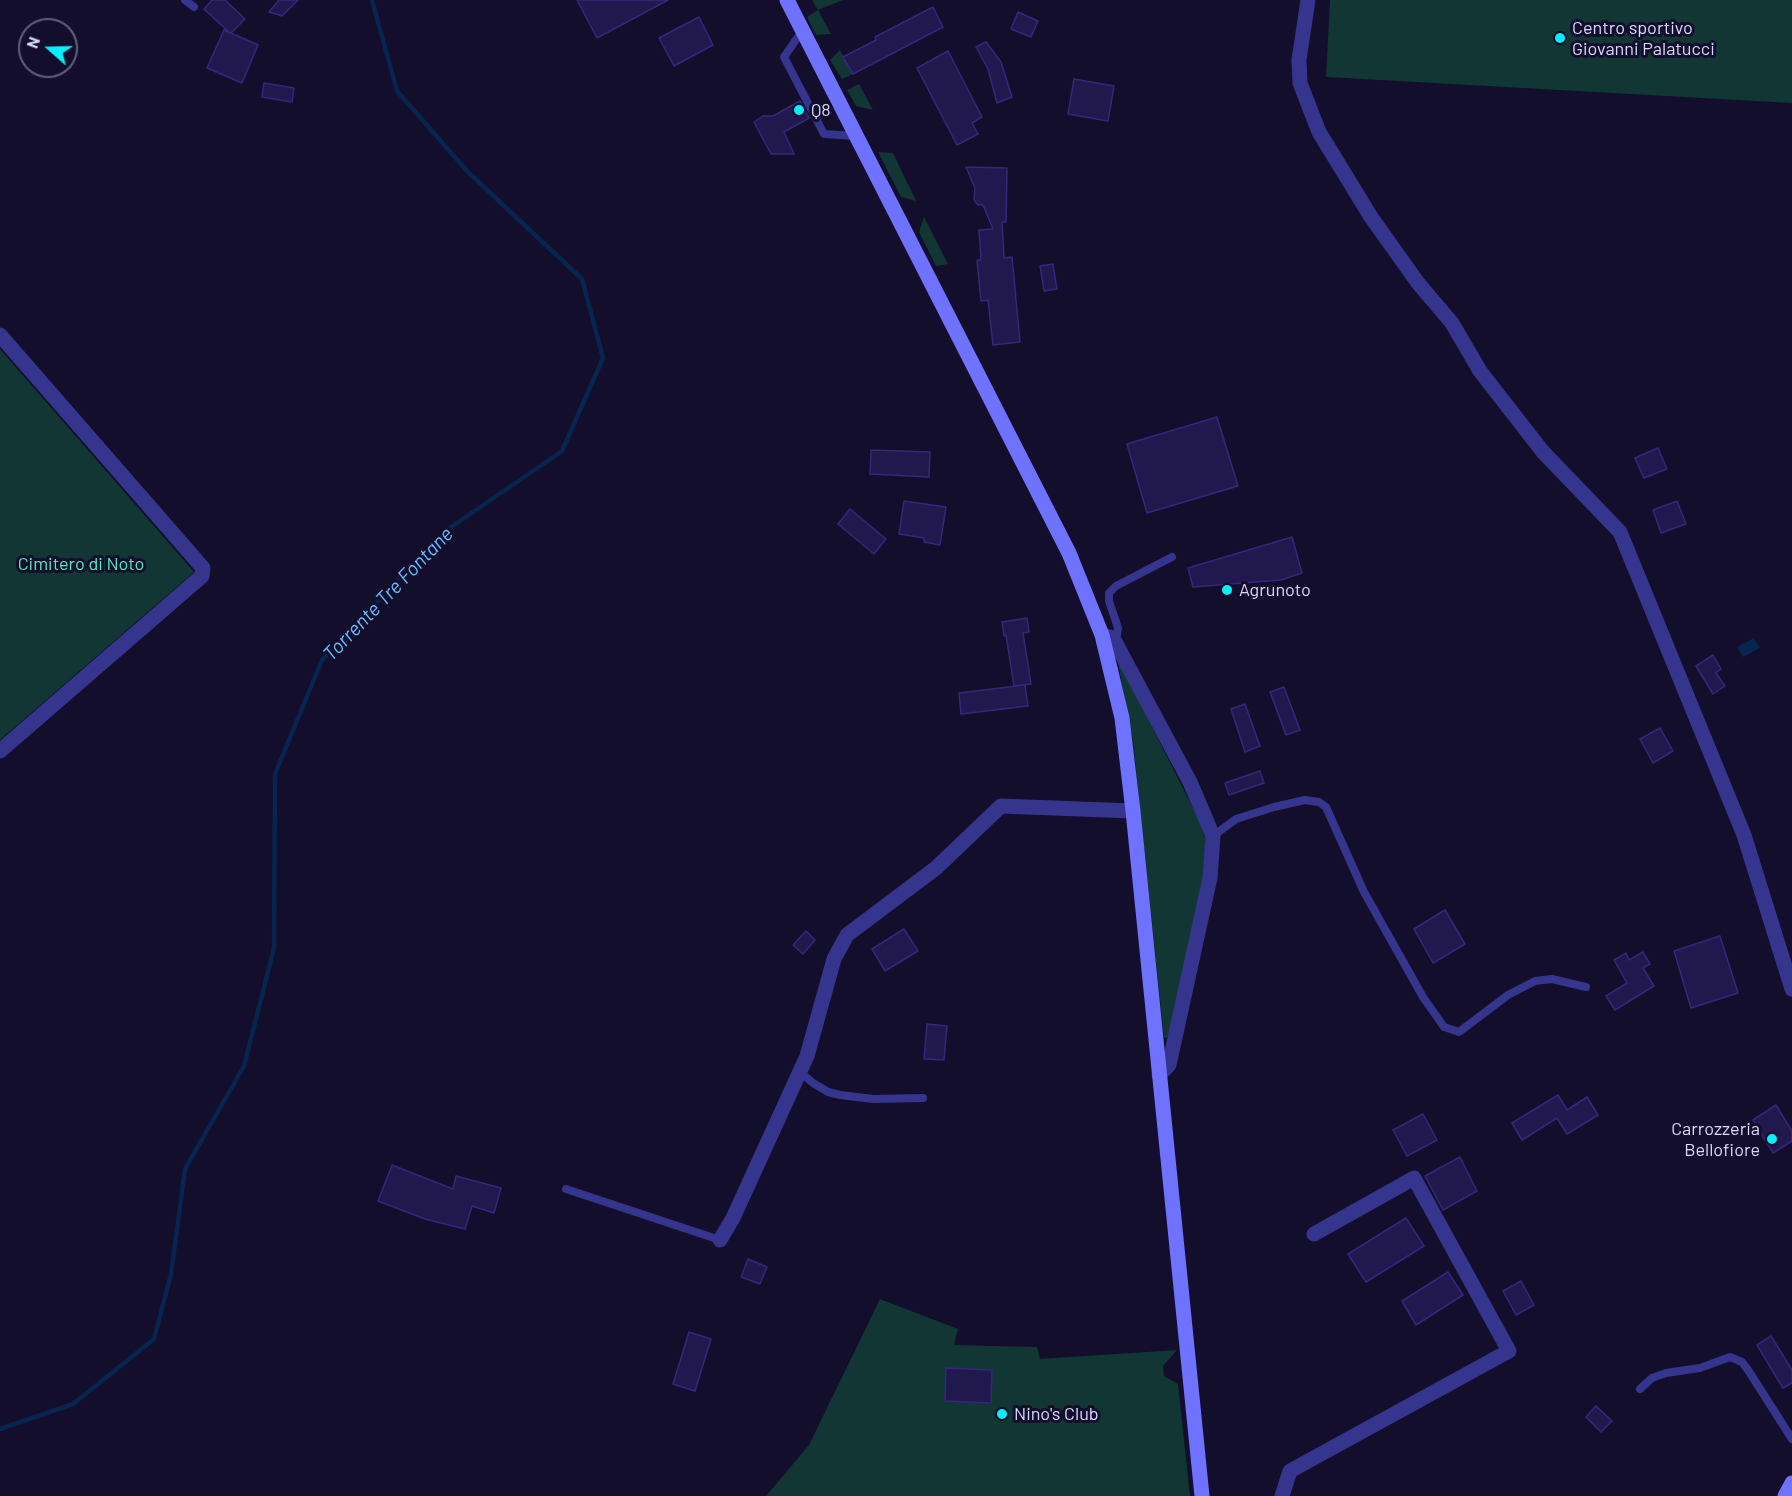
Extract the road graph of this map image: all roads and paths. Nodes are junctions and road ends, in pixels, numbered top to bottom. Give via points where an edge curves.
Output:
1 (185, 0) edge
2 (787, 0) edge
3 (1308, 0) edge
4 (194, 7) dead end
5 (802, 31) junction
6 (857, 136) junction
7 (0, 335) edge
8 (1172, 557) dead end
9 (1107, 637) junction
10 (0, 751) edge
11 (1133, 811) junction
12 (1213, 836) junction
13 (1586, 987) dead end
14 (1792, 988) edge
15 (800, 1072) junction
16 (1159, 1075) junction
17 (923, 1098) dead end
18 (566, 1188) dead end
19 (1314, 1234) dead end
20 (720, 1240) joint
21 (1640, 1389) dead end
22 (1792, 1438) edge
23 (1792, 1483) edge
24 (1202, 1496) edge
25 (1282, 1496) edge
26 (1785, 1496) edge

1 - 4 lane
2 - 5 main road
3 - 14 street via 1299,60 1300,83 1319,132 1371,217 1452,323 1480,371 1543,452 1620,532 1744,835
5 - 6 main road
5 - 6 lane via 784,57 824,134
6 - 9 main road via 1069,553
7 - 10 street via 203,568 202,576
8 - 9 lane via 1109,593 1118,634
9 - 11 main road
9 - 12 street via 1190,782
11 - 15 street via 1001,806 936,868 847,934 834,959
11 - 16 main road
12 - 13 lane via 1236,819 1274,807 1305,800 1326,807 1364,892 1444,1027 1459,1032 1508,995 1535,981 1552,979
12 - 16 street via 1210,878 1169,1065
15 - 17 lane via 828,1092 840,1095
15 - 20 street
16 - 24 main road
18 - 20 lane
19 - 25 street via 1414,1178 1509,1351 1290,1471
21 - 22 lane via 1652,1378 1666,1373 1700,1368 1730,1357 1742,1362
23 - 26 main road

